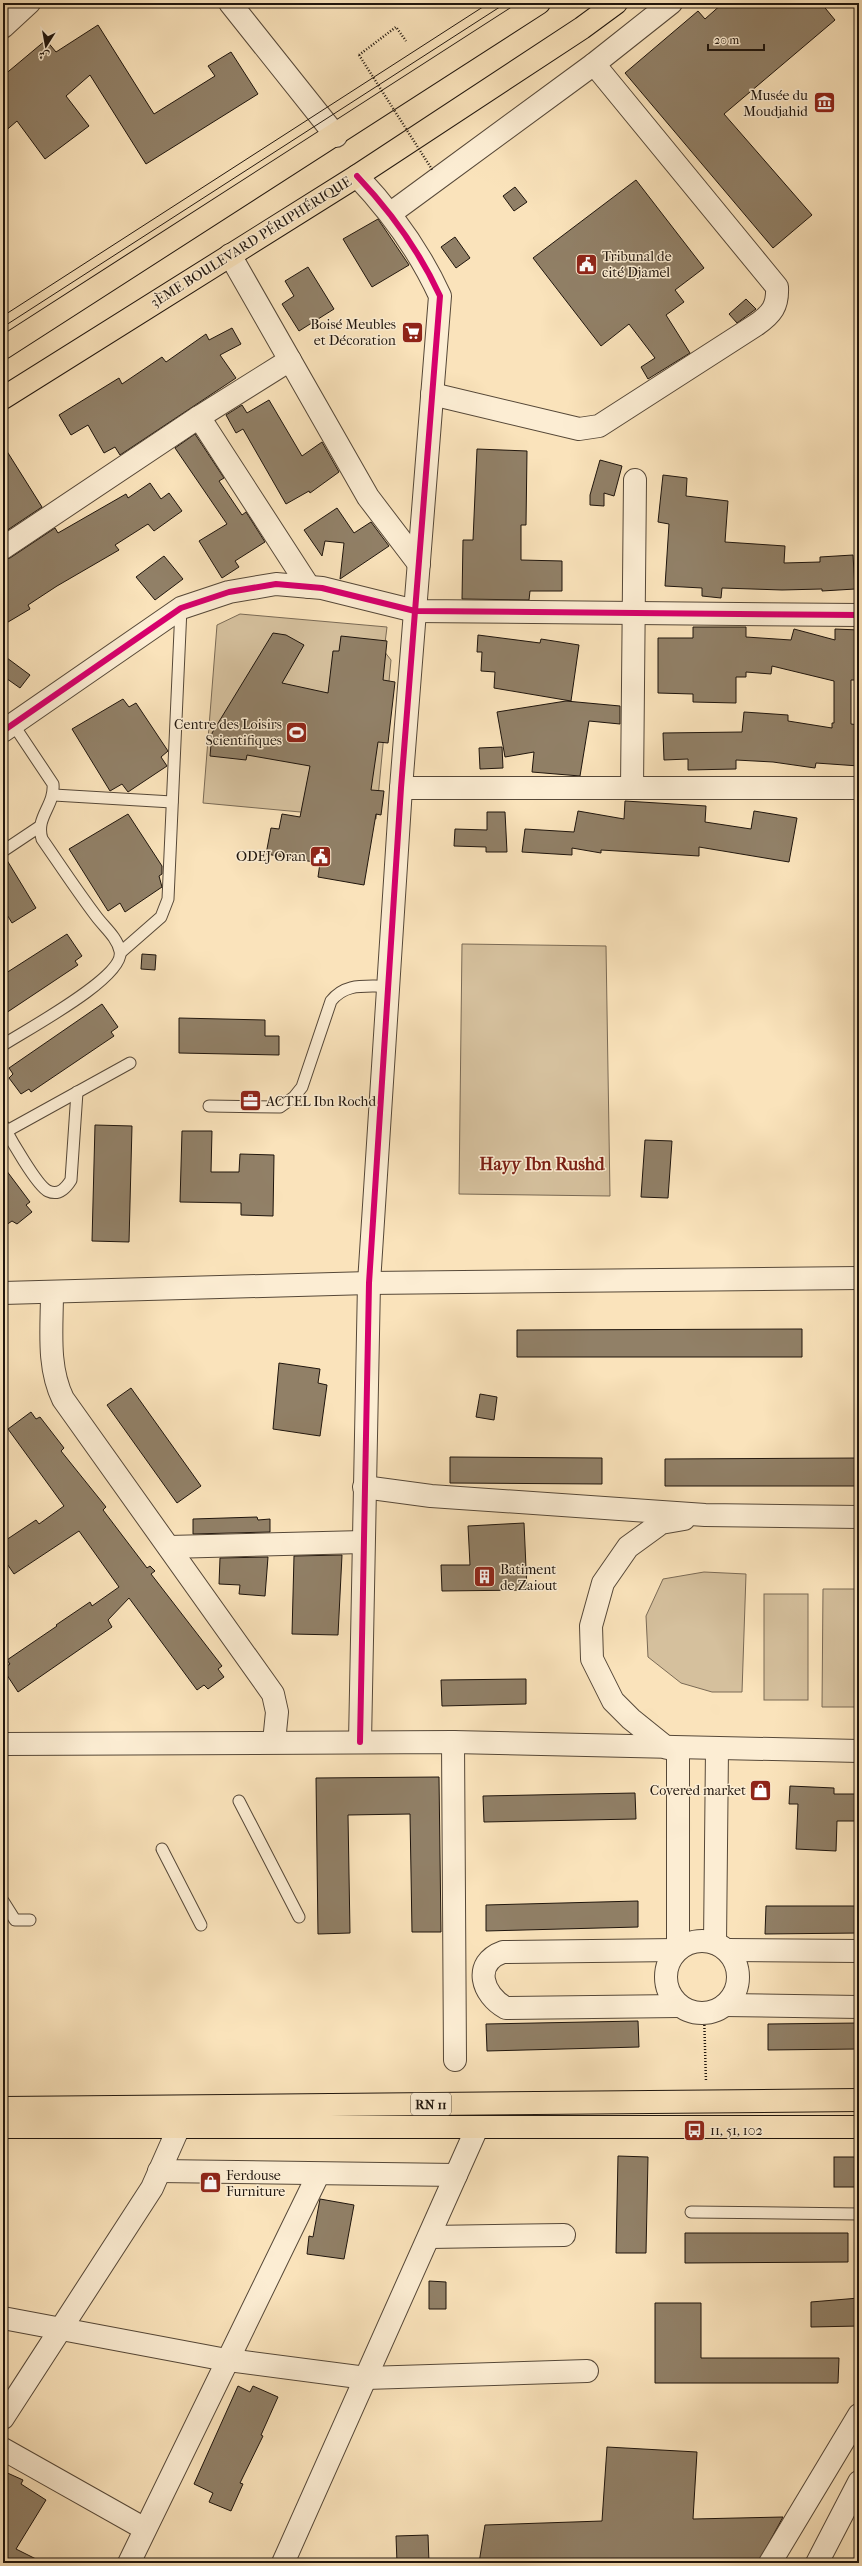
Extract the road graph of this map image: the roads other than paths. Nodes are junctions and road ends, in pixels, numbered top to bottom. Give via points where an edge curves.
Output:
1 (29, 3) edge
2 (230, 3) edge
3 (539, 3) edge
4 (616, 3) edge
5 (671, 3) edge
6 (3, 26) edge
7 (594, 64) junction
8 (336, 136) junction
9 (357, 176) junction
10 (391, 213) junction
11 (230, 256) junction
12 (3, 348) edge
13 (290, 360) junction
14 (432, 394) junction
15 (3, 398) edge
16 (199, 417) junction
17 (635, 480) dead end
18 (3, 548) edge
19 (419, 564) junction
20 (309, 587) junction
21 (181, 608) junction
22 (415, 611) junction
23 (634, 613) junction
24 (859, 615) edge
25 (8, 727) edge
26 (401, 788) junction
27 (632, 788) junction
28 (859, 788) edge
29 (54, 795) junction
30 (172, 802) junction
31 (39, 827) junction
32 (3, 851) edge
33 (121, 952) junction
34 (388, 986) junction
35 (3, 1045) edge
36 (130, 1063) dead end
37 (77, 1092) junction
38 (209, 1106) dead end
39 (5, 1128) edge
40 (859, 1278) edge
41 (369, 1283) junction
42 (52, 1292) junction
43 (3, 1293) edge
44 (364, 1487) junction
45 (705, 1515) junction
46 (859, 1517) edge
47 (363, 1542) junction
48 (169, 1548) junction
49 (274, 1742) junction
50 (360, 1742) junction
51 (453, 1742) junction
52 (3, 1744) edge
53 (673, 1748) junction
54 (717, 1749) junction
55 (859, 1751) edge
56 (238, 1801) dead end
57 (162, 1849) dead end
58 (3, 1901) edge
59 (299, 1917) dead end
60 (30, 1920) dead end
61 (201, 1925) dead end
62 (721, 1947) junction
63 (677, 1950) junction
64 (859, 1951) edge
65 (725, 2005) junction
66 (679, 2006) junction
67 (859, 2007) edge
68 (455, 2060) dead end
69 (859, 2100) edge
70 (3, 2108) edge
71 (3, 2127) edge
72 (179, 2127) junction
73 (859, 2127) edge
74 (477, 2128) junction
75 (159, 2172) junction
76 (318, 2175) junction
77 (456, 2175) junction
78 (691, 2212) dead end
79 (859, 2214) edge
80 (564, 2235) dead end
81 (429, 2237) junction
82 (3, 2318) edge
83 (59, 2330) junction
84 (227, 2360) junction
85 (587, 2371) dead end
86 (366, 2378) junction
87 (859, 2415) edge
88 (3, 2418) edge
89 (3, 2448) edge
90 (859, 2482) edge
91 (145, 2528) junction
92 (129, 2563) edge
93 (283, 2563) edge
94 (770, 2563) edge
95 (817, 2563) edge

1 - 6 street
2 - 8 street
3 - 8 highway
4 - 9 highway, 3ÈME BOULEVARD PÉRIPHÉRIQUE
5 - 7 street
7 - 10 street
7 - 14 street via 778,287 778,301 771,314 756,325 599,426 579,429
8 - 12 highway
9 - 10 street
9 - 11 highway, 3ÈME BOULEVARD PÉRIPHÉRIQUE
10 - 14 street via 431,276 440,296
11 - 13 street
11 - 15 highway, 3ÈME BOULEVARD PÉRIPHÉRIQUE
13 - 16 street
13 - 19 street via 368,497
14 - 19 street
16 - 18 street
16 - 20 street
17 - 23 street
19 - 22 street
20 - 21 street via 268,585 229,592
20 - 22 street
21 - 25 street
21 - 30 lane
22 - 23 street
22 - 26 street
23 - 24 street
23 - 27 street
25 - 29 lane via 48,774 53,784
26 - 27 street
26 - 34 street
27 - 28 street
29 - 30 lane
29 - 31 lane via 41,818
30 - 33 lane via 168,900 161,918
31 - 32 lane
31 - 33 lane via 42,839
33 - 35 lane via 118,962 102,982
34 - 38 lane via 345,988 338,992 331,1001 302,1087 294,1097 280,1107
34 - 41 street
36 - 37 lane
37 - 39 lane
37 - 39 lane via 71,1180 65,1189 58,1192 48,1191 38,1182
40 - 41 street
41 - 42 street
41 - 44 street
42 - 43 street
42 - 48 street via 54,1382 63,1399
44 - 45 street via 431,1496
44 - 47 street
45 - 46 street
45 - 53 street via 661,1524 628,1546 603,1583 591,1626 592,1660 613,1701 630,1719
47 - 48 street
47 - 50 street
48 - 49 street via 273,1694 277,1712
49 - 50 street
49 - 52 street
50 - 51 street
51 - 53 street
51 - 68 street
53 - 54 street
53 - 63 street
54 - 55 street
54 - 62 street
56 - 59 lane
57 - 61 lane
58 - 60 lane via 15,1920
62 - 63 street via 696,1941
62 - 64 street
62 - 65 street via 734,1960 738,1972 738,1984
63 - 66 street via 669,1960 666,1985
63 - 66 street via 503,1952 492,1956 483,1977 486,1989 495,2002 506,2008
65 - 66 street via 704,2013
65 - 67 street
69 - 70 highway, RN 11
71 - 72 highway, RN 11
72 - 74 highway, RN 11
72 - 75 street
73 - 74 highway, RN 11
74 - 77 street
75 - 76 street
75 - 83 street via 152,2188
76 - 77 street
76 - 84 street
77 - 81 street
78 - 79 lane
80 - 81 street
81 - 86 street
82 - 83 street
83 - 84 street
83 - 88 street
84 - 86 street
84 - 91 street
85 - 86 street
86 - 93 street
87 - 94 street
89 - 91 street
90 - 95 street
91 - 92 street

